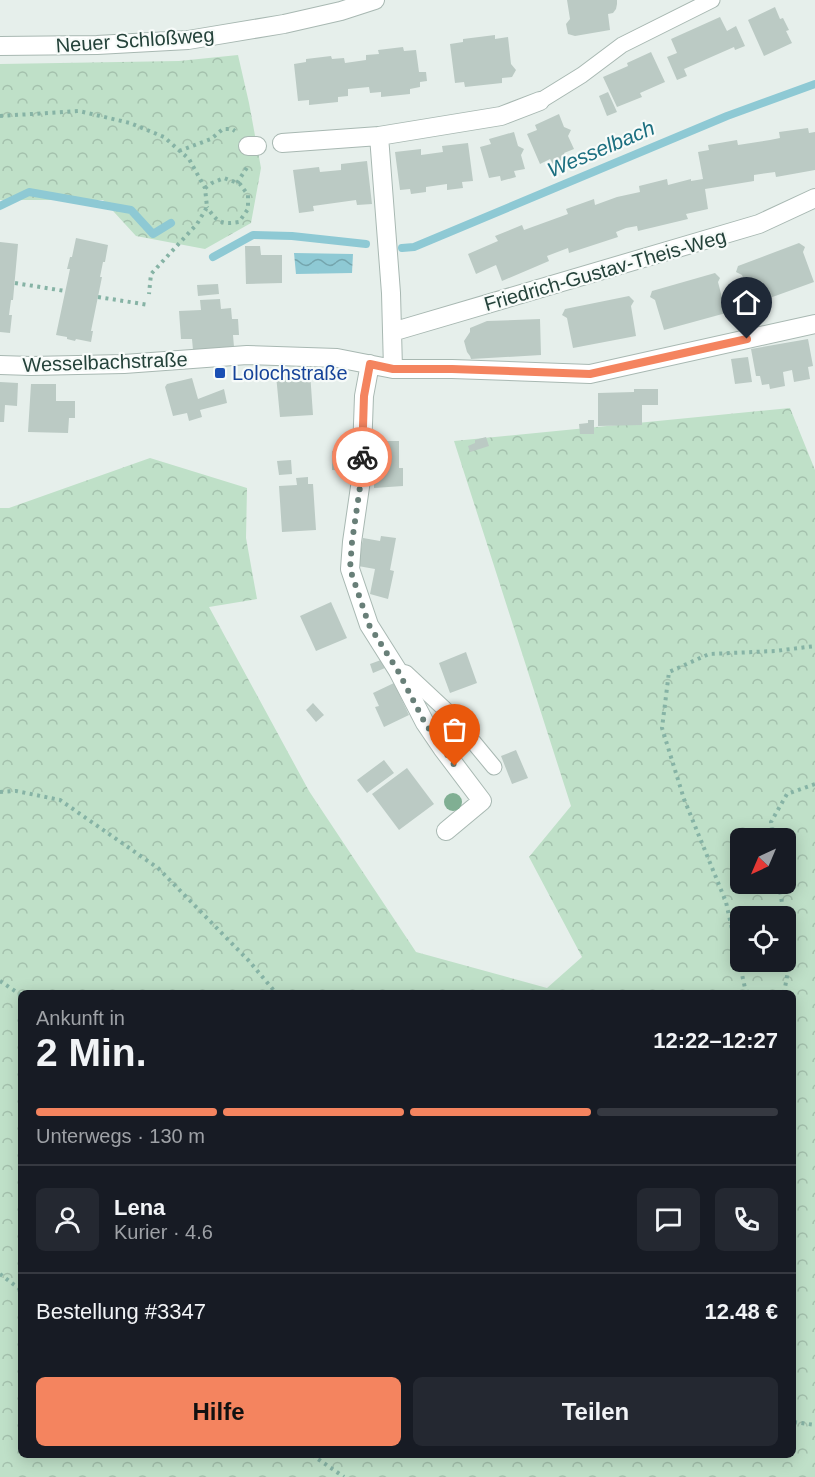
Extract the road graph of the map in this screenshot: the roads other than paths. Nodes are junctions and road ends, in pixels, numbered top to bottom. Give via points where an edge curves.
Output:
1 (375, 0) edge
2 (712, 0) edge
3 (0, 46) edge
4 (540, 101) joint
5 (379, 136) junction
6 (282, 142) dead end
7 (815, 198) edge
8 (815, 324) edge
9 (392, 332) junction
10 (370, 364) junction
11 (0, 365) edge
12 (393, 369) junction
13 (398, 671) junction
14 (494, 768) dead end
15 (446, 831) dead end

1 - 3 street, Neuer Schloßweg via 284,24 188,40
2 - 4 lane via 622,45
4 - 5 street via 501,116
5 - 6 street
5 - 9 street
7 - 9 street, Friedrich-Gustav-Theis-Weg via 759,224
8 - 12 street, Wesselbachstraße via 590,374
9 - 12 street
10 - 11 street, Wesselbachstraße via 337,358 247,355 124,364
10 - 12 street, Wesselbachstraße
10 - 13 street via 350,569 369,625
13 - 14 lane via 451,715
13 - 15 street via 425,723 482,801

